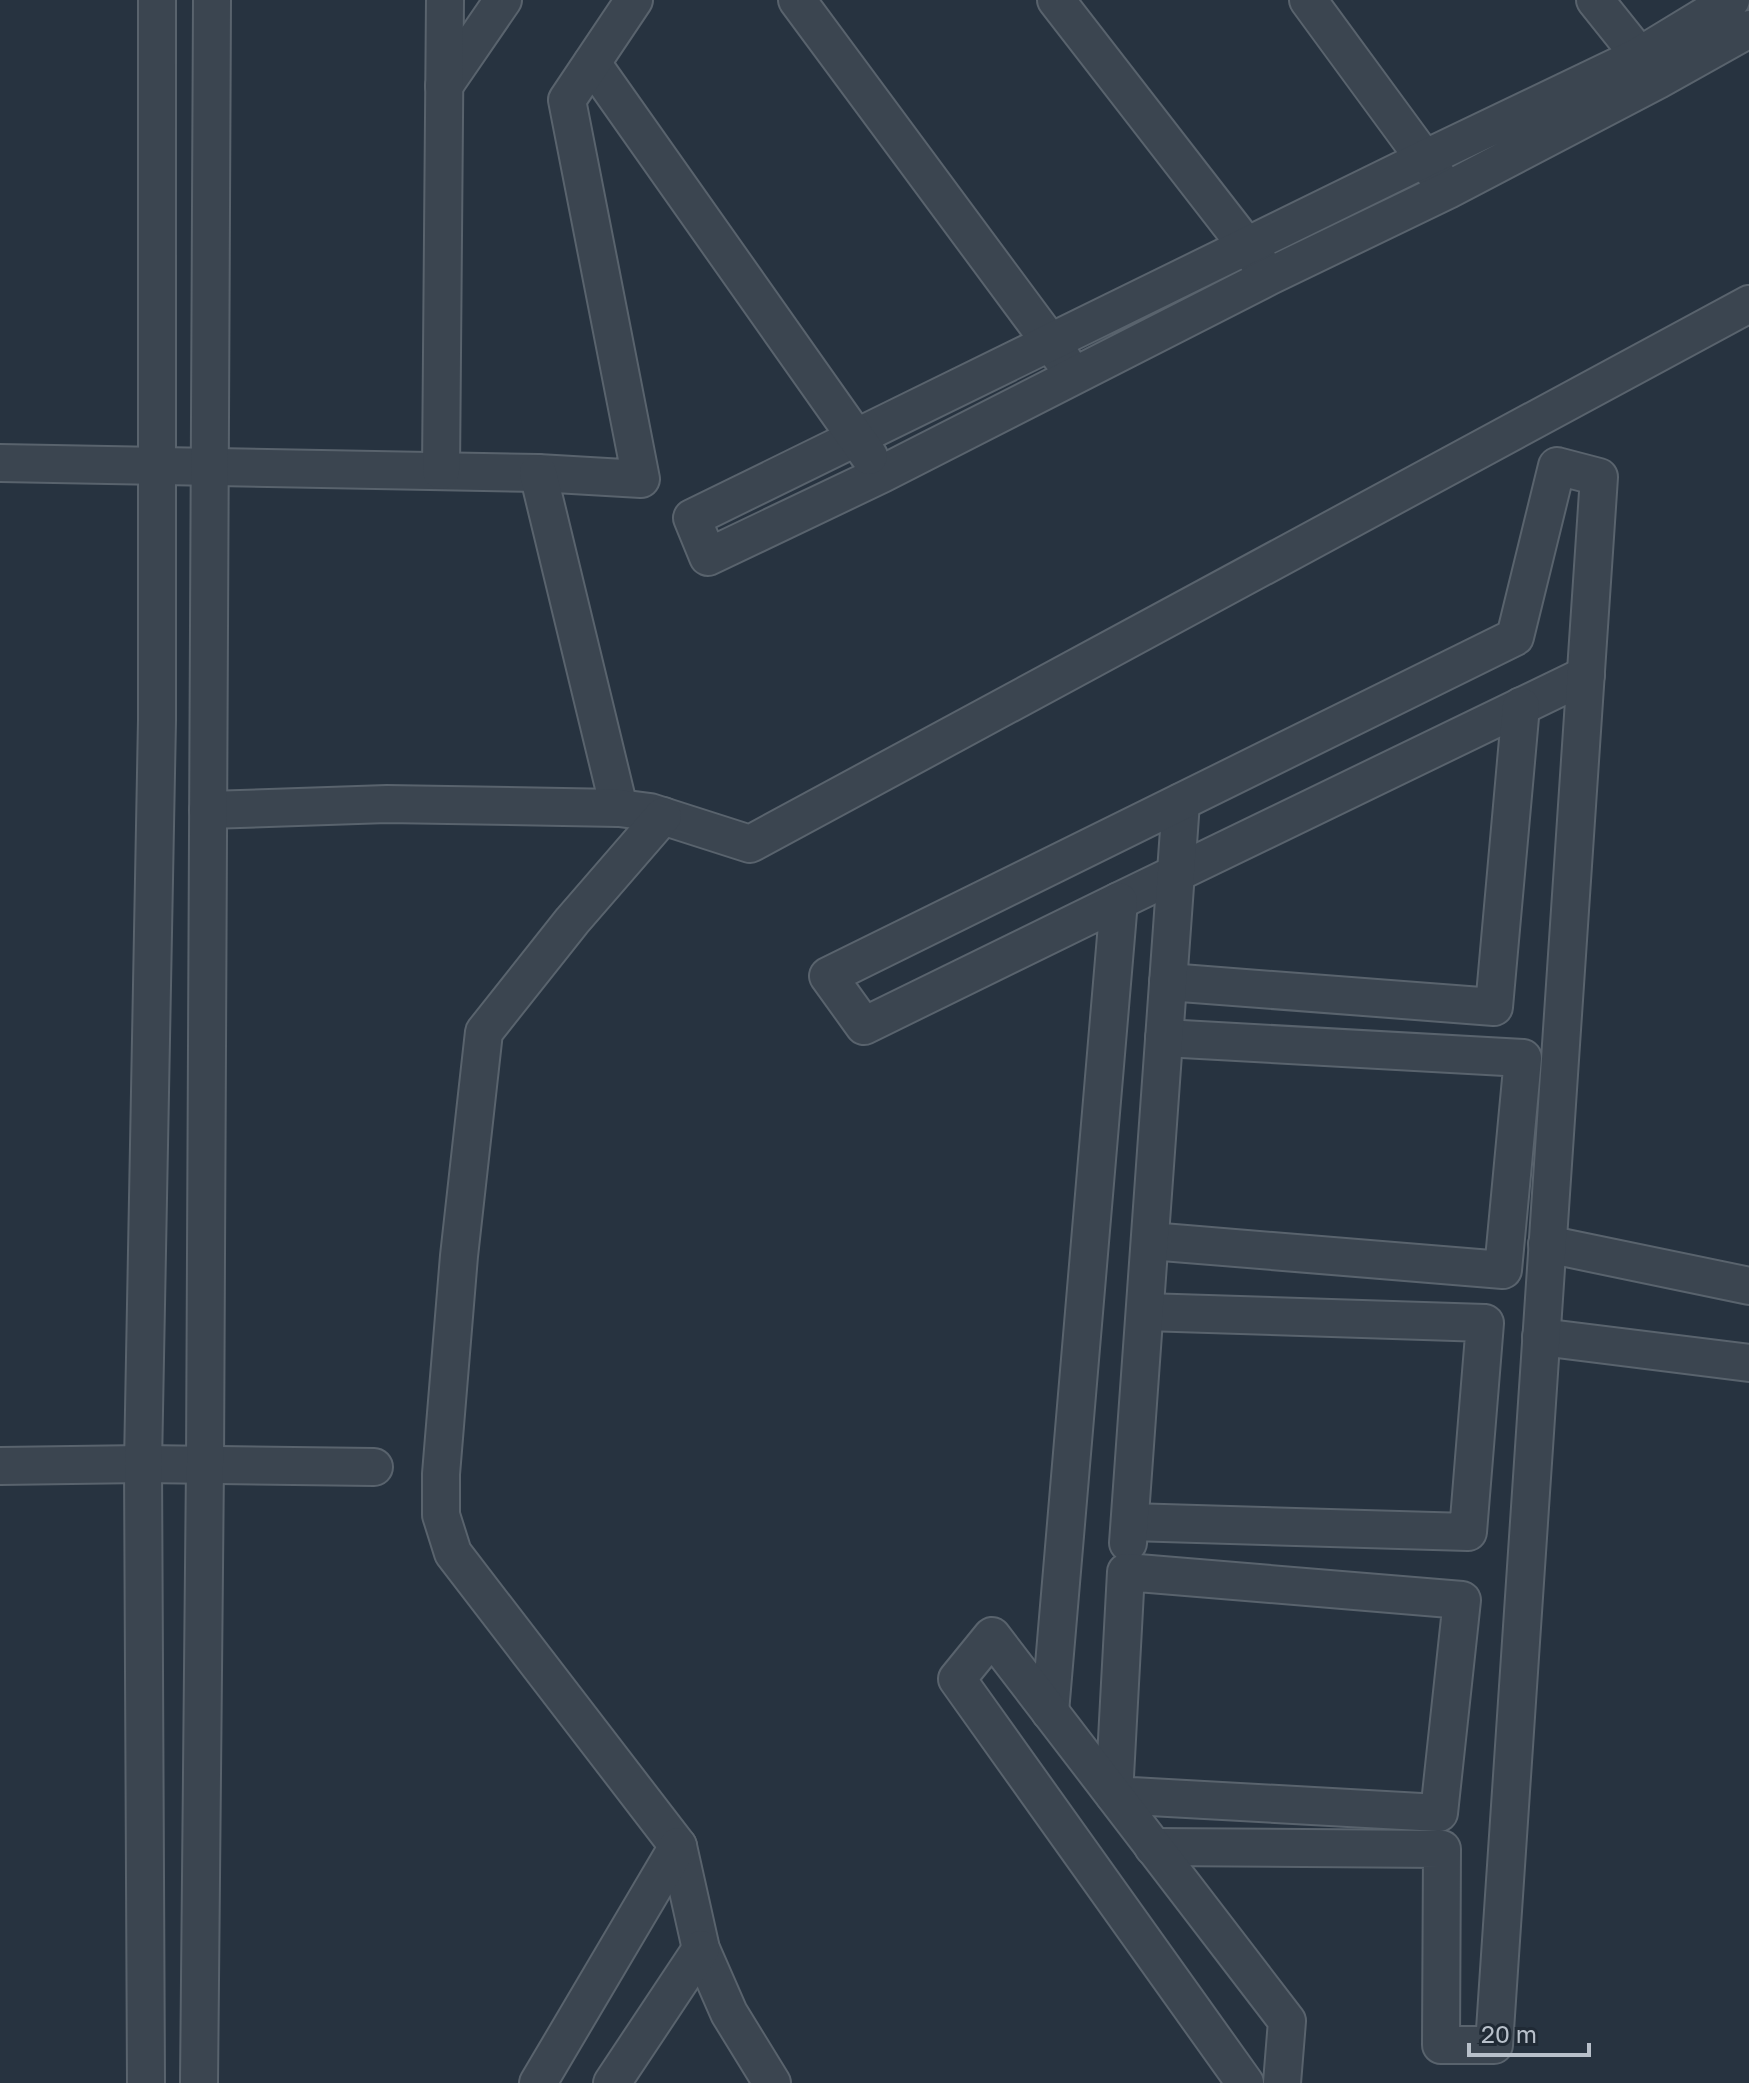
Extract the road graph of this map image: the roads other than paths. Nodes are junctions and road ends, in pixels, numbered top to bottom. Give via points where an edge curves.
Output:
1 (157, 0) edge
2 (212, 0) edge
3 (445, 0) edge
4 (503, 0) edge
5 (634, 0) edge
6 (797, 0) edge
7 (1056, 0) edge
8 (1308, 0) edge
9 (1595, 0) edge
10 (1731, 0) edge
11 (1749, 29) edge
12 (592, 63) junction
13 (1649, 68) junction
14 (444, 86) junction
15 (1424, 159) junction
16 (1448, 190) junction
17 (1246, 246) junction
18 (1270, 276) junction
19 (1749, 304) edge
20 (1050, 341) junction
21 (1074, 375) junction
22 (856, 436) junction
23 (0, 463) edge
24 (157, 467) junction
25 (210, 467) junction
26 (441, 471) junction
27 (538, 473) junction
28 (882, 474) junction
29 (1586, 675) junction
30 (1521, 706) junction
31 (1181, 802) junction
32 (619, 808) junction
33 (208, 810) junction
34 (663, 816) junction
35 (1176, 874) junction
36 (1119, 901) junction
37 (1168, 982) junction
38 (1164, 1038) junction
39 (1150, 1241) junction
40 (1547, 1244) junction
41 (1749, 1286) edge
42 (1145, 1312) junction
43 (1541, 1337) junction
44 (1749, 1363) edge
45 (143, 1464) junction
46 (205, 1465) junction
47 (0, 1466) edge
48 (374, 1467) dead end
49 (1130, 1522) junction
50 (1126, 1572) junction
51 (1050, 1712) junction
52 (1114, 1795) junction
53 (678, 1846) junction
54 (1153, 1847) junction
55 (701, 1949) junction
56 (146, 2083) edge
57 (199, 2083) edge
58 (538, 2083) edge
59 (612, 2083) edge
60 (772, 2083) edge
61 (1245, 2083) edge
62 (1282, 2083) edge

1 - 24 street
2 - 25 street
3 - 14 street
4 - 14 street
5 - 12 street
6 - 20 street
7 - 17 street
8 - 15 street
9 - 13 street
10 - 13 street
11 - 13 street
12 - 22 street
12 - 27 street via 567,100 641,479
13 - 15 street
13 - 16 street
14 - 26 street
15 - 16 street
15 - 17 street
16 - 18 street
17 - 18 street
17 - 20 street
18 - 21 street
19 - 34 street via 750,844
20 - 21 street
20 - 22 street
21 - 28 street
22 - 28 street
22 - 28 street via 692,518 708,557
23 - 24 street
24 - 25 street
24 - 45 street
25 - 26 street
25 - 33 street
26 - 27 street
27 - 32 street
29 - 30 street
29 - 31 street via 1599,477 1557,466 1515,637
29 - 40 street
30 - 35 street
30 - 37 street via 1494,1007
31 - 35 street
31 - 36 street via 828,976 864,1026
32 - 33 street via 387,804
32 - 34 street
33 - 46 street
34 - 53 street via 484,1032 459,1256 441,1515 453,1553
35 - 36 street
35 - 37 street
36 - 51 street
37 - 38 street
38 - 39 street
38 - 39 street via 1523,1058 1503,1270
39 - 42 street
40 - 41 street
40 - 43 street
42 - 49 street
42 - 49 street via 1485,1323 1468,1532
43 - 44 street
43 - 54 street via 1494,2045 1441,2045 1442,1849
45 - 46 street
45 - 47 street
45 - 56 street
46 - 48 street
46 - 57 street
49 - 50 street
50 - 52 street
50 - 52 street via 1462,1600 1439,1813
51 - 52 street
51 - 61 street via 992,1636 957,1679
52 - 54 street
53 - 55 street
53 - 58 street
54 - 62 street via 1287,2021
55 - 59 street
55 - 60 street via 729,2013

